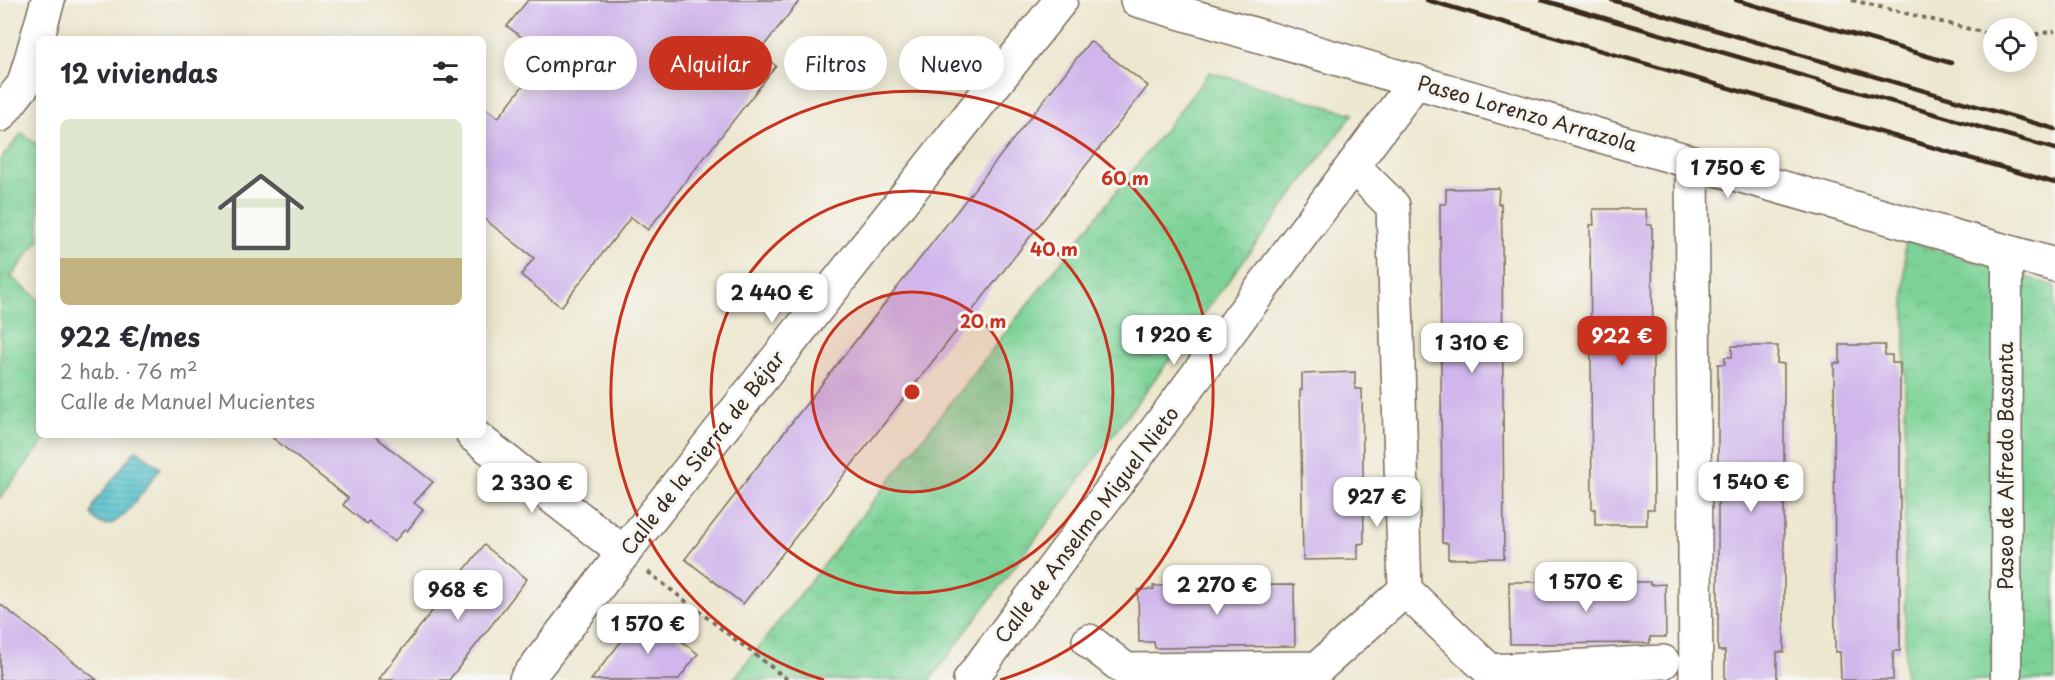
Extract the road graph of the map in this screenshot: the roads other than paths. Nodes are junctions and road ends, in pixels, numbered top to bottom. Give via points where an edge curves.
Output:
1 (48, 0) edge
2 (1060, 0) edge
3 (1137, 0) edge
4 (42, 36) edge
5 (36, 68) edge
6 (1416, 81) junction
7 (32, 90) edge
8 (0, 115) edge
9 (1692, 162) junction
10 (1354, 167) junction
11 (2007, 252) junction
12 (2055, 265) edge
13 (477, 438) edge
14 (624, 554) junction
15 (1405, 590) junction
16 (1089, 641) dead end
17 (1663, 662) dead end
18 (526, 680) edge
19 (970, 680) edge
20 (1696, 680) edge
21 (2006, 680) edge

1 - 4 street
2 - 14 street, Calle de la Sierra de Béjar
3 - 6 street, Paseo Lorenzo Arrazola
5 - 7 street
6 - 9 street, Paseo Lorenzo Arrazola
6 - 10 street, Calle de Anselmo Miguel Nieto
7 - 8 street
9 - 11 street, Paseo Lorenzo Arrazola
9 - 20 street
10 - 15 street via 1394,206
10 - 19 street, Calle de Anselmo Miguel Nieto
11 - 12 street, Paseo Lorenzo Arrazola
11 - 21 street, Paseo de Alfredo Basanta
13 - 14 street
14 - 18 street, Calle de la Sierra de Béjar
15 - 16 street via 1318,668 1126,670
15 - 17 street via 1490,671

